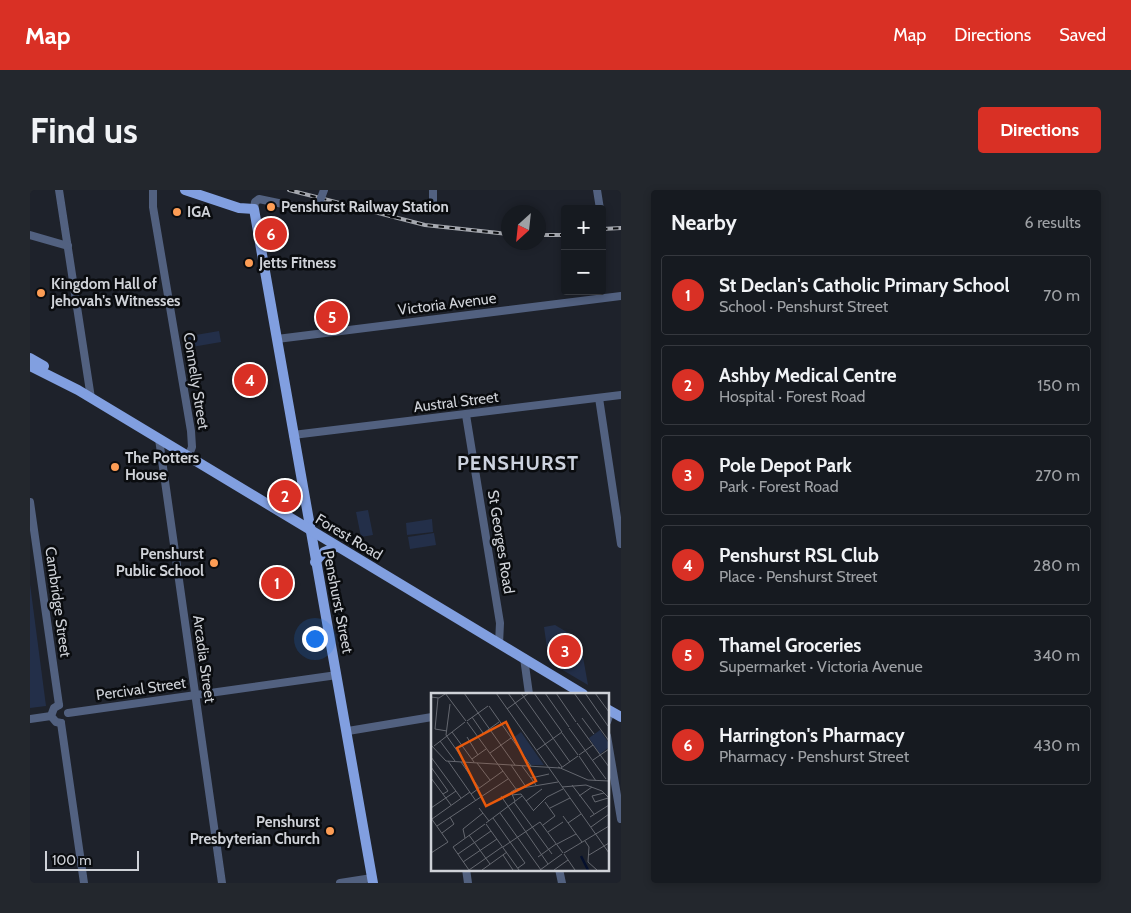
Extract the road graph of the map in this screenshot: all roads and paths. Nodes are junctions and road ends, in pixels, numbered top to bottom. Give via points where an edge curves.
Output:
1 (59, 190) edge
2 (153, 190) edge
3 (185, 190) edge
4 (324, 190) edge
5 (433, 190) edge
6 (597, 190) edge
7 (599, 205) edge
8 (254, 209) junction
9 (433, 209) dead end
10 (30, 235) edge
11 (68, 246) junction
12 (621, 296) edge
13 (277, 339) junction
14 (30, 358) edge
15 (30, 366) edge
16 (76, 388) junction
17 (621, 395) edge
18 (91, 398) junction
19 (599, 398) junction
20 (466, 415) junction
21 (293, 435) junction
22 (159, 439) junction
23 (188, 457) junction
24 (30, 502) edge
25 (309, 531) junction
26 (621, 544) edge
27 (336, 547) junction
28 (315, 562) junction
29 (499, 644) junction
30 (524, 658) junction
31 (337, 675) junction
32 (529, 693) edge
33 (581, 693) edge
34 (195, 695) junction
35 (59, 706) junction
36 (609, 710) edge
37 (68, 713) junction
38 (51, 716) junction
39 (431, 717) edge
40 (621, 717) edge
41 (30, 719) edge
42 (61, 722) junction
43 (348, 732) junction
44 (608, 742) edge
45 (621, 818) edge
46 (559, 870) edge
47 (372, 881) edge
48 (84, 883) edge
49 (222, 883) edge
50 (340, 883) edge
51 (562, 883) edge

1 - 11 street
2 - 23 street, Connelly Street via 153,207 191,431 192,447
3 - 8 main road via 239,208
4 - 8 street, bridge via 318,206 307,210 259,199
5 - 9 street
6 - 7 street
8 - 13 main road, Penshurst Street
10 - 11 street
11 - 18 street
12 - 13 street, Victoria Avenue
13 - 21 main road, Penshurst Street
14 - 16 main road, Forest Road
15 - 16 main road, Forest Road
16 - 18 main road, Forest Road
17 - 19 street, Austral Street
18 - 22 main road, Forest Road
19 - 20 street, Austral Street
19 - 26 street
20 - 21 street, Austral Street
20 - 29 street, St Georges Road via 500,623
21 - 25 main road, Penshurst Street
22 - 23 main road, Forest Road
22 - 34 street, Arcadia Street
23 - 25 main road, Forest Road
24 - 35 street, Cambridge Street
25 - 27 main road, Forest Road
25 - 28 main road, Penshurst Street
27 - 28 main road via 324,552
27 - 29 main road, Forest Road
28 - 31 main road, Penshurst Street
29 - 30 main road, Forest Road
30 - 32 street
30 - 33 main road, Forest Road
31 - 34 street, Percival Street
31 - 43 main road, Penshurst Street
34 - 37 street, Percival Street
34 - 49 street, Arcadia Street
35 - 37 street via 66,708
35 - 38 street via 54,708
36 - 40 main road
37 - 42 street
38 - 41 street
38 - 42 street via 56,722
39 - 43 street
42 - 48 street
43 - 47 main road, Penshurst Street
44 - 45 street
46 - 51 street
47 - 50 street

